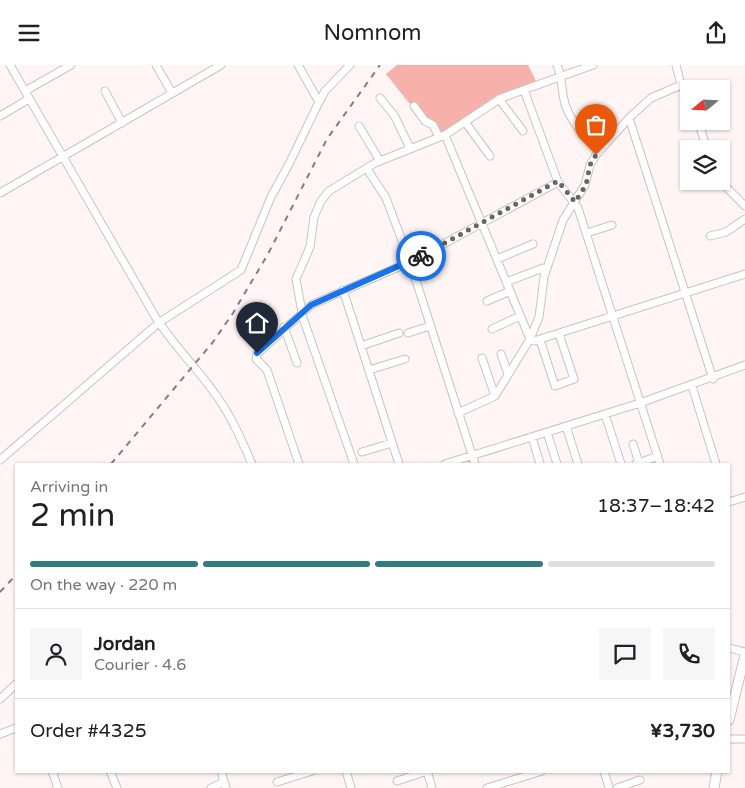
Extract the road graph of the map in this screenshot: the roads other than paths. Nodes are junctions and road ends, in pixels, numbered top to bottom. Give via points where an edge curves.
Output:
1 (10, 65) edge
2 (70, 65) edge
3 (156, 65) edge
4 (221, 65) edge
5 (298, 65) edge
6 (350, 65) edge
7 (557, 65) edge
8 (593, 65) edge
9 (676, 65) edge
10 (562, 76) junction
11 (680, 81) edge
12 (680, 85) edge
13 (524, 89) junction
14 (24, 91) junction
15 (105, 91) dead end
16 (172, 93) junction
17 (380, 97) dead end
18 (29, 99) junction
19 (500, 99) junction
20 (319, 102) junction
21 (414, 107) dead end
22 (0, 116) edge
23 (628, 118) junction
24 (465, 122) junction
25 (122, 123) junction
26 (359, 126) dead end
27 (523, 131) dead end
28 (442, 136) junction
29 (410, 148) junction
30 (598, 152) junction
31 (490, 155) dead end
32 (62, 158) junction
33 (380, 161) junction
34 (368, 169) junction
35 (558, 181) junction
36 (729, 190) edge
37 (0, 193) edge
38 (575, 202) junction
39 (745, 207) edge
40 (745, 219) edge
41 (482, 222) junction
42 (612, 225) dead end
43 (586, 233) junction
44 (710, 237) dead end
45 (533, 244) dead end
46 (497, 259) junction
47 (410, 262) junction
48 (545, 274) junction
49 (745, 274) edge
50 (506, 282) junction
51 (343, 290) junction
52 (510, 291) junction
53 (684, 293) junction
54 (486, 301) dead end
55 (301, 311) junction
56 (520, 316) junction
57 (613, 316) junction
58 (163, 320) dead end
59 (430, 326) junction
60 (154, 327) dead end
61 (284, 327) junction
62 (492, 329) dead end
63 (399, 333) dead end
64 (408, 333) dead end
65 (559, 333) junction
66 (530, 339) junction
67 (540, 340) junction
68 (361, 345) junction
69 (501, 355) dead end
70 (482, 358) dead end
71 (405, 359) dead end
72 (297, 363) dead end
73 (745, 365) edge
74 (369, 370) junction
75 (508, 375) junction
76 (713, 379) junction
77 (692, 385) junction
78 (495, 396) junction
79 (640, 403) junction
80 (458, 413) junction
81 (605, 414) junction
82 (566, 426) junction
83 (547, 432) junction
84 (532, 437) junction
85 (392, 443) junction
86 (633, 444) dead end
87 (362, 452) dead end
88 (0, 460) edge
89 (473, 460) edge
90 (659, 460) edge
91 (252, 463) edge
92 (299, 463) edge
93 (354, 463) edge
94 (399, 463) edge
95 (453, 463) edge
96 (540, 463) edge
97 (557, 463) edge
98 (578, 463) edge
99 (621, 463) edge
100 (637, 463) edge
101 (716, 463) edge
102 (745, 497) edge
103 (730, 502) edge
104 (730, 648) edge
105 (745, 654) edge
106 (15, 685) edge
107 (0, 699) edge
108 (730, 711) edge
109 (15, 729) edge
110 (0, 734) edge
111 (730, 739) edge
112 (745, 739) edge
113 (53, 773) edge
114 (111, 773) edge
115 (306, 773) edge
116 (347, 773) edge
117 (421, 773) edge
118 (428, 773) edge
119 (536, 773) edge
120 (605, 773) edge
121 (717, 773) edge
122 (640, 780) dead end
123 (397, 781) dead end
124 (277, 782) dead end
125 (225, 785) edge
126 (58, 788) edge
127 (117, 788) edge
128 (211, 788) edge
129 (351, 788) edge
130 (432, 788) edge
131 (487, 788) edge
132 (609, 788) edge
133 (617, 788) edge
134 (714, 788) edge

1 - 14 street
2 - 14 street
3 - 16 street
4 - 16 street
5 - 20 street
6 - 20 street
7 - 10 street
8 - 10 street
9 - 11 street
10 - 13 street
10 - 30 street via 566,106 576,126
12 - 23 street via 651,98
13 - 19 street
13 - 35 street
14 - 18 street
15 - 25 street
16 - 25 street
17 - 29 street via 394,115
18 - 22 street
18 - 32 street
19 - 24 street
19 - 27 street
20 - 58 street via 271,197 241,270
21 - 28 street
23 - 30 street
23 - 53 street
24 - 28 street
24 - 31 street
25 - 32 street
26 - 33 street
28 - 29 street
28 - 41 street
29 - 33 street
30 - 38 street via 590,165 586,185
32 - 37 street
32 - 91 street via 169,338 217,397 232,421
33 - 34 street
34 - 47 street via 386,198
34 - 55 street via 329,191 321,201 314,217 310,247 296,279
35 - 38 street
35 - 41 street
36 - 39 street
38 - 43 street
38 - 48 street via 563,220
40 - 44 street via 726,232
41 - 46 street
41 - 47 street
42 - 43 street
43 - 57 street
45 - 46 street
46 - 50 street
47 - 51 street
47 - 59 street
48 - 50 street via 543,268
48 - 66 street via 539,317
49 - 53 street
50 - 52 street
51 - 55 street
51 - 68 street
52 - 54 street
52 - 56 street
53 - 57 street
53 - 76 street
55 - 61 street
55 - 93 street
56 - 62 street
56 - 66 street
57 - 65 street
57 - 79 street
59 - 64 street
59 - 80 street
60 - 88 street
61 - 72 street
61 - 92 street via 257,353 256,359 267,370
63 - 68 street
65 - 67 street
65 - 67 street via 574,379 562,384 555,386
66 - 67 street
66 - 75 street
68 - 74 street
69 - 75 street
70 - 78 street
71 - 74 street
73 - 76 street
74 - 85 street
75 - 78 street
76 - 77 street
77 - 79 street
77 - 101 street
78 - 80 street
79 - 81 street
79 - 90 street
80 - 89 street
81 - 82 street
81 - 99 street
82 - 83 street
82 - 98 street
83 - 84 street
83 - 97 street
84 - 89 street
84 - 96 street
85 - 87 street
85 - 94 street
86 - 100 street
89 - 95 street
90 - 100 street
102 - 103 street
104 - 105 street
105 - 108 main road
106 - 107 street
109 - 110 street
111 - 112 street
113 - 126 street
114 - 127 street
115 - 124 street
116 - 129 street
117 - 123 street
118 - 130 street
119 - 131 street
120 - 132 street
121 - 134 main road
122 - 133 street
125 - 128 street

